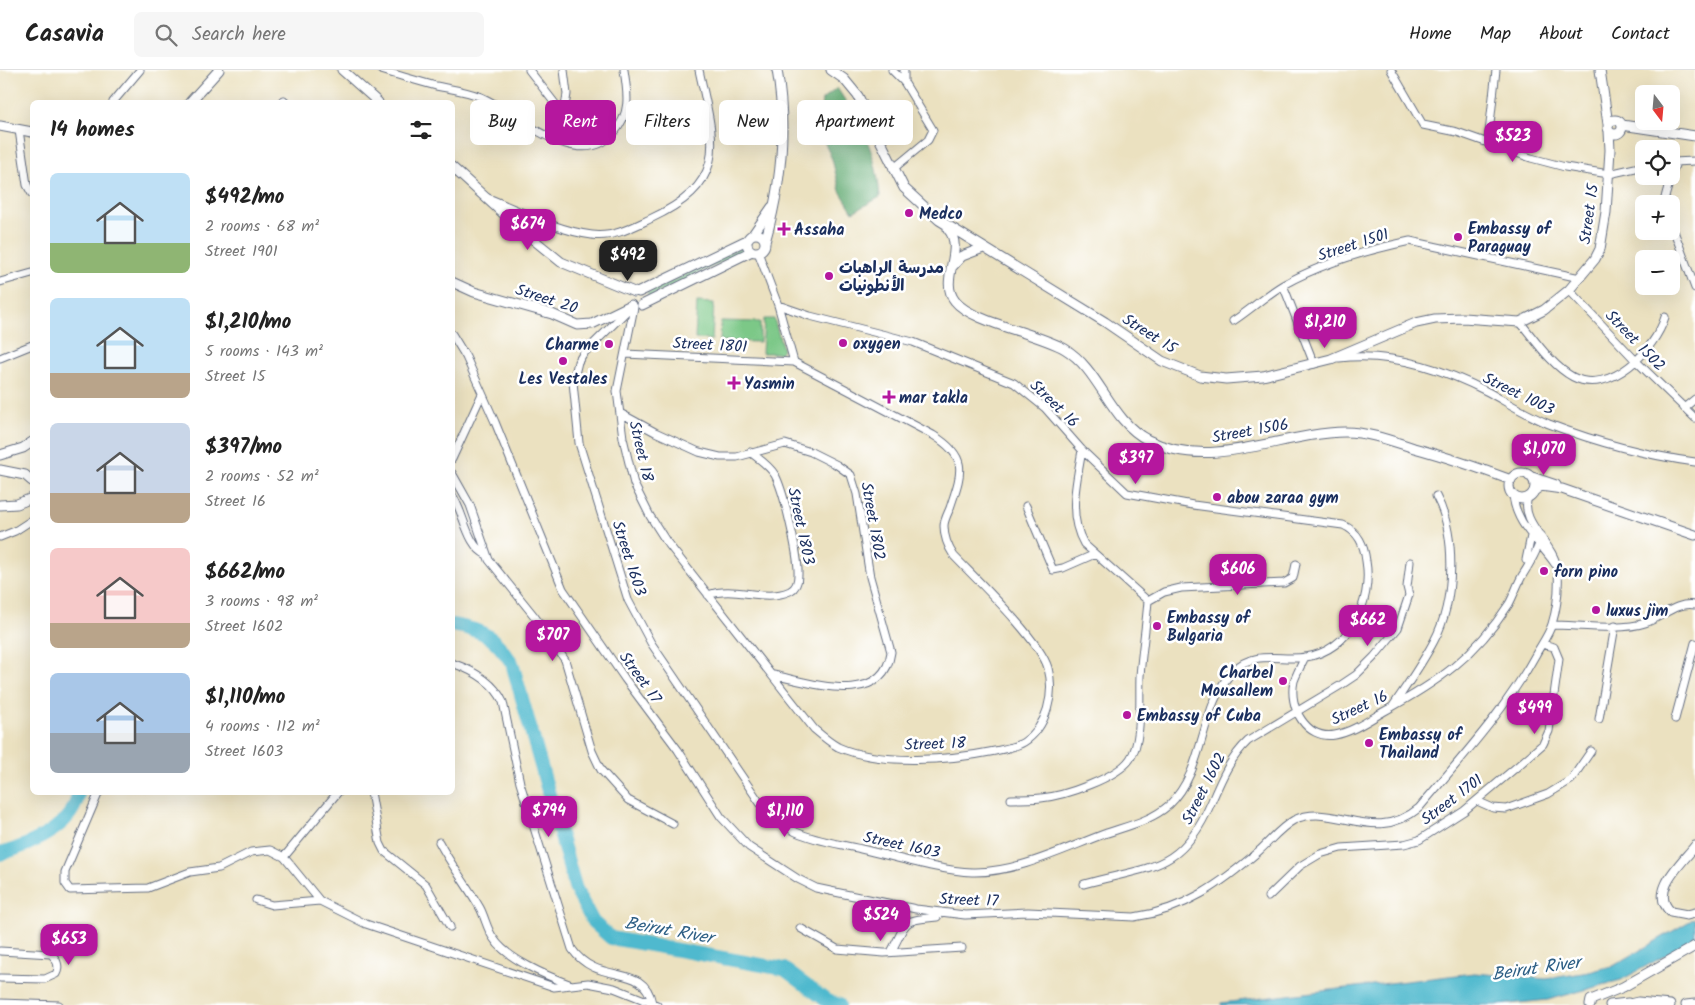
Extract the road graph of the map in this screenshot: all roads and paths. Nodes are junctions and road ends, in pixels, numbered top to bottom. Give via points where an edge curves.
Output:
1 (140, 70) edge
2 (219, 70) edge
3 (342, 70) edge
4 (381, 70) edge
5 (529, 70) edge
6 (564, 70) edge
7 (624, 70) edge
8 (699, 70) edge
9 (778, 70) edge
10 (832, 70) edge
11 (892, 70) edge
12 (904, 70) edge
13 (1391, 70) edge
14 (1496, 70) edge
15 (1600, 70) edge
16 (904, 82) junction
17 (115, 100) edge
18 (193, 100) edge
19 (376, 100) edge
20 (553, 100) edge
21 (566, 100) edge
22 (0, 126) edge
23 (1615, 127) junction
24 (19, 130) junction
25 (30, 132) edge
26 (1695, 136) edge
27 (1488, 142) junction
28 (588, 146) joint
29 (1695, 161) edge
30 (1680, 162) edge
31 (1635, 168) edge
32 (893, 169) junction
33 (455, 170) edge
34 (1609, 174) junction
35 (30, 190) edge
36 (487, 198) junction
37 (775, 203) junction
38 (939, 220) junction
39 (754, 234) junction
40 (747, 240) junction
41 (1677, 240) edge
42 (765, 242) junction
43 (983, 248) junction
44 (755, 252) junction
45 (951, 268) junction
46 (30, 274) edge
47 (1580, 278) junction
48 (0, 282) edge
49 (455, 283) edge
50 (1283, 285) junction
51 (1695, 288) edge
52 (1569, 290) junction
53 (637, 292) junction
54 (635, 306) junction
55 (778, 306) junction
56 (1665, 317) dead end
57 (1233, 321) dead end
58 (1520, 322) junction
59 (455, 339) edge
60 (30, 346) edge
61 (625, 354) junction
62 (0, 358) edge
63 (1331, 359) junction
64 (794, 362) junction
65 (1637, 362) junction
66 (1314, 364) junction
67 (482, 394) junction
68 (1695, 399) edge
69 (1684, 408) junction
70 (620, 413) junction
71 (1695, 418) edge
72 (30, 443) edge
73 (1082, 450) junction
74 (455, 452) edge
75 (750, 452) junction
76 (0, 455) edge
77 (1694, 460) edge
78 (0, 470) edge
79 (1529, 476) junction
80 (30, 478) edge
81 (455, 478) edge
82 (1511, 480) junction
83 (1562, 489) junction
84 (1531, 494) junction
85 (1513, 495) junction
86 (1436, 496) dead end
87 (30, 502) edge
88 (455, 502) edge
89 (0, 505) edge
90 (1026, 506) dead end
91 (30, 521) edge
92 (1541, 535) junction
93 (1695, 535) edge
94 (1531, 536) junction
95 (0, 537) edge
96 (1536, 548) junction
97 (1096, 554) junction
98 (487, 555) junction
99 (1410, 562) dead end
100 (1296, 564) dead end
101 (1557, 568) junction
102 (1522, 577) junction
103 (708, 595) junction
104 (1148, 600) junction
105 (1695, 606) edge
106 (1552, 625) junction
107 (1614, 626) junction
108 (1695, 643) edge
109 (1542, 644) junction
110 (1305, 657) junction
111 (455, 663) edge
112 (773, 675) junction
113 (1392, 707) junction
114 (1296, 711) junction
115 (1599, 719) dead end
116 (1675, 719) dead end
117 (1591, 750) dead end
118 (98, 795) edge
119 (336, 795) edge
120 (371, 795) edge
121 (1011, 799) dead end
122 (1477, 801) junction
123 (673, 824) dead end
124 (439, 842) dead end
125 (1695, 846) edge
126 (284, 857) junction
127 (1084, 884) dead end
128 (1268, 897) dead end
129 (256, 900) dead end
130 (320, 901) junction
131 (941, 912) junction
132 (1695, 913) edge
133 (450, 927) dead end
134 (800, 928) dead end
135 (1695, 946) edge
136 (962, 948) dead end
137 (0, 951) edge
138 (891, 952) junction
139 (0, 978) edge
140 (569, 984) junction
141 (0, 1003) edge
142 (654, 1004) edge
143 (1627, 1004) edge
144 (1695, 1004) edge
145 (59, 1005) edge
146 (1590, 1005) edge
147 (1610, 1005) edge
148 (1670, 1005) edge
149 (1686, 1005) edge

1 - 17 street
2 - 18 street
3 - 19 street
4 - 28 street via 480,97 558,142
5 - 20 street
6 - 21 street
7 - 28 street via 628,107 622,124 610,137
8 - 36 street via 710,121 711,166 698,188 662,213 629,229 603,236 576,232
9 - 37 street via 782,119
10 - 32 street, Street 15 via 858,96
11 - 16 street
12 - 16 street
13 - 27 street via 1423,124
14 - 27 street
15 - 23 street via 1605,102
16 - 32 street via 933,132
22 - 24 street
23 - 26 street
23 - 34 street, Street 15
24 - 25 street
24 - 35 street
27 - 34 street via 1556,166
29 - 30 street
31 - 34 street
32 - 38 street, Street 15 via 908,194
33 - 36 street
34 - 47 street, Street 15 via 1602,241 1595,259
36 - 53 street via 561,262
37 - 39 street
37 - 42 street
38 - 43 street, Street 15
38 - 45 street, Street 1506 via 954,239
39 - 40 street
39 - 42 street via 763,236
40 - 44 street via 747,246
40 - 53 street
41 - 51 street
42 - 44 street via 763,248
43 - 45 street via 962,256
43 - 66 street, Street 15 via 1105,322 1149,354 1192,373 1236,379
44 - 54 street, Street 20
44 - 55 street
45 - 82 street, Street 1506 via 951,291 954,301 962,309 1066,350 1082,363 1126,422 1148,440 1180,451 1215,453 1308,435 1364,433
46 - 48 street
47 - 50 street, Street 1501 via 1410,241 1329,264
47 - 52 street, Street 15
49 - 54 street, Street 20 via 474,292 544,311 577,325 592,324
50 - 57 street, Street 1501
50 - 66 street
52 - 58 street, Street 15 via 1544,310
52 - 65 street, Street 1502
53 - 54 street via 629,296
53 - 54 street via 644,298
54 - 61 street, Street 18
54 - 110 street, Street 1603 via 583,354 573,382 579,443 615,563 628,600 651,643 760,803 795,832 972,872 1011,867 1052,853 1143,821 1168,805 1194,768 1202,736 1222,687 1240,664 1254,658
55 - 64 street
55 - 73 street, Street 16 via 913,342 1014,383 1039,403
56 - 65 street via 1659,333
58 - 63 street, Street 15 via 1463,318 1416,323
58 - 65 street via 1552,360 1575,378 1600,381
59 - 67 street, Street 17
60 - 62 street
61 - 64 street, Street 1801
61 - 70 street, Street 18 via 617,391
63 - 66 street, Street 15
63 - 77 street, Street 1003 via 1382,356 1428,367 1487,392 1534,417 1602,443
64 - 112 street, Street 18 via 932,435 952,450 960,463 961,475 945,520 946,541 954,556 1043,654 1051,689 1040,726 1023,743 973,755 938,759 876,757 838,746 819,733
65 - 69 street, Street 1502
67 - 74 street
67 - 131 street, Street 17 via 563,589 730,828 757,853 816,888
68 - 69 street
69 - 71 street, Street 1502
70 - 75 street, Street 1802 via 699,452 720,457
70 - 103 street, Street 18 via 626,458 641,499 659,531
72 - 76 street
73 - 97 street via 1073,512 1084,544
73 - 110 street, Street 16 via 1120,488 1133,495 1350,528 1359,537 1368,572 1362,612 1350,630 1332,646
75 - 103 street, Street 1803 via 768,467 777,480 796,552 796,586 769,596 731,591
75 - 112 street, Street 1802 via 790,445 836,464 851,475 870,577 891,652 888,664 876,680 851,689
78 - 80 street
79 - 82 street via 1517,474
79 - 83 street
79 - 84 street via 1534,483
81 - 98 street via 470,505
82 - 85 street via 1509,488
83 - 84 street via 1542,486
83 - 93 street
84 - 85 street via 1520,499
84 - 92 street, Street 17 via 1526,512
85 - 94 street via 1516,512
86 - 113 street via 1447,520 1449,538 1450,569 1445,611 1434,640
87 - 89 street
88 - 98 street via 470,534
90 - 97 street via 1054,570
91 - 95 street
92 - 96 street, Street 16
92 - 101 street, Street 17 via 1554,554
94 - 96 street
94 - 102 street, Street 16
96 - 101 street via 1545,552
96 - 102 street, Street 16
97 - 104 street
98 - 123 street via 565,660 592,750 606,778 628,800
99 - 114 street, Street 1602 via 1409,595 1398,628 1356,675
100 - 104 street via 1293,578 1284,583 1180,588
101 - 106 street, Street 17 via 1559,585
102 - 113 street, Street 16 via 1506,608 1467,656 1450,672
103 - 112 street, Street 18
104 - 121 street via 1138,724 1129,761 1108,776 1064,793
105 - 107 street via 1678,605 1644,624
106 - 107 street
106 - 109 street, Street 17
107 - 115 street
108 - 116 street
109 - 122 street, Street 1701 via 1554,647 1559,659 1547,736 1543,744
109 - 131 street, Street 17 via 1505,705 1480,737 1418,808 1399,821 1376,824 1314,816 1295,820 1207,892 1180,906 1150,915 1036,912 965,915
110 - 114 street via 1294,683
111 - 142 street via 490,684 503,702 520,783 572,950 593,968 641,982 648,988
113 - 114 street, Street 16 via 1341,733 1326,736 1304,725
114 - 127 street, Street 1602 via 1248,741 1235,753 1203,822 1192,840 1174,856 1136,872
117 - 122 street via 1571,780 1548,794 1506,808 1493,808
118 - 126 street via 65,872 65,883 70,890 148,888 190,872 219,868 251,852 270,850
119 - 126 street
120 - 133 street via 384,851 426,885
122 - 128 street, Street 1701 via 1419,840 1341,848 1320,854 1300,866
124 - 140 street via 480,908 494,939 508,954
125 - 132 street via 1666,882 1663,901 1672,912
126 - 130 street
129 - 130 street via 280,905
130 - 140 street via 387,932 535,982 554,987
131 - 138 street via 936,917 908,921
134 - 138 street via 837,949
135 - 146 street via 1623,987 1591,1000
136 - 138 street
137 - 139 street via 52,954 58,967 56,974 45,979
140 - 142 street via 614,988
141 - 145 street
143 - 147 street
143 - 148 street
144 - 149 street

